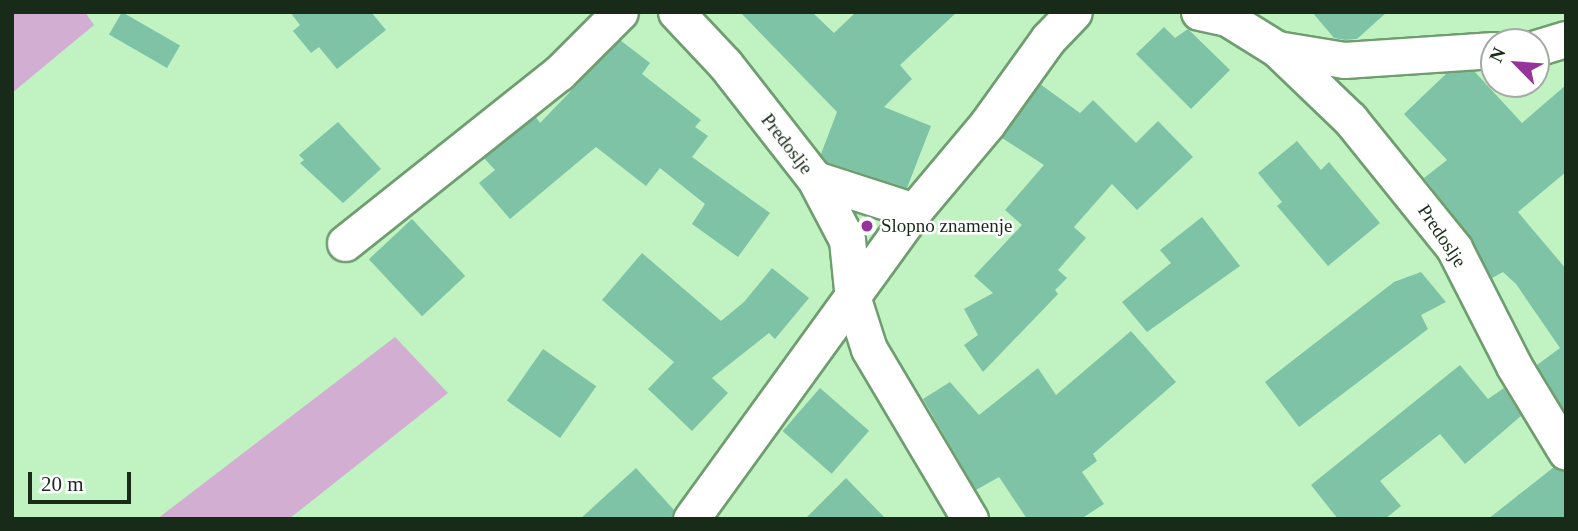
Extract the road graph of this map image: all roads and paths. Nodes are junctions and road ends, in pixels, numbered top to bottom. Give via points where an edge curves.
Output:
1 (620, 12) edge
2 (676, 12) edge
3 (1074, 12) edge
4 (1199, 12) edge
5 (1277, 49) junction
6 (1480, 51) edge
7 (814, 178) junction
8 (914, 211) junction
9 (345, 243) dead end
10 (853, 299) junction
11 (1566, 452) edge
12 (968, 518) edge
13 (691, 519) edge

1 - 9 street via 559,73
2 - 7 street, Predoslje via 725,64
3 - 8 street
4 - 5 street, Predoslje via 1227,18
5 - 6 street, Predoslje via 1344,60
5 - 11 street, Predoslje via 1350,119 1454,248 1514,366
7 - 8 street
7 - 10 street, Predoslje via 848,240
8 - 10 street
10 - 12 street, Predoslje via 869,349
10 - 13 street

